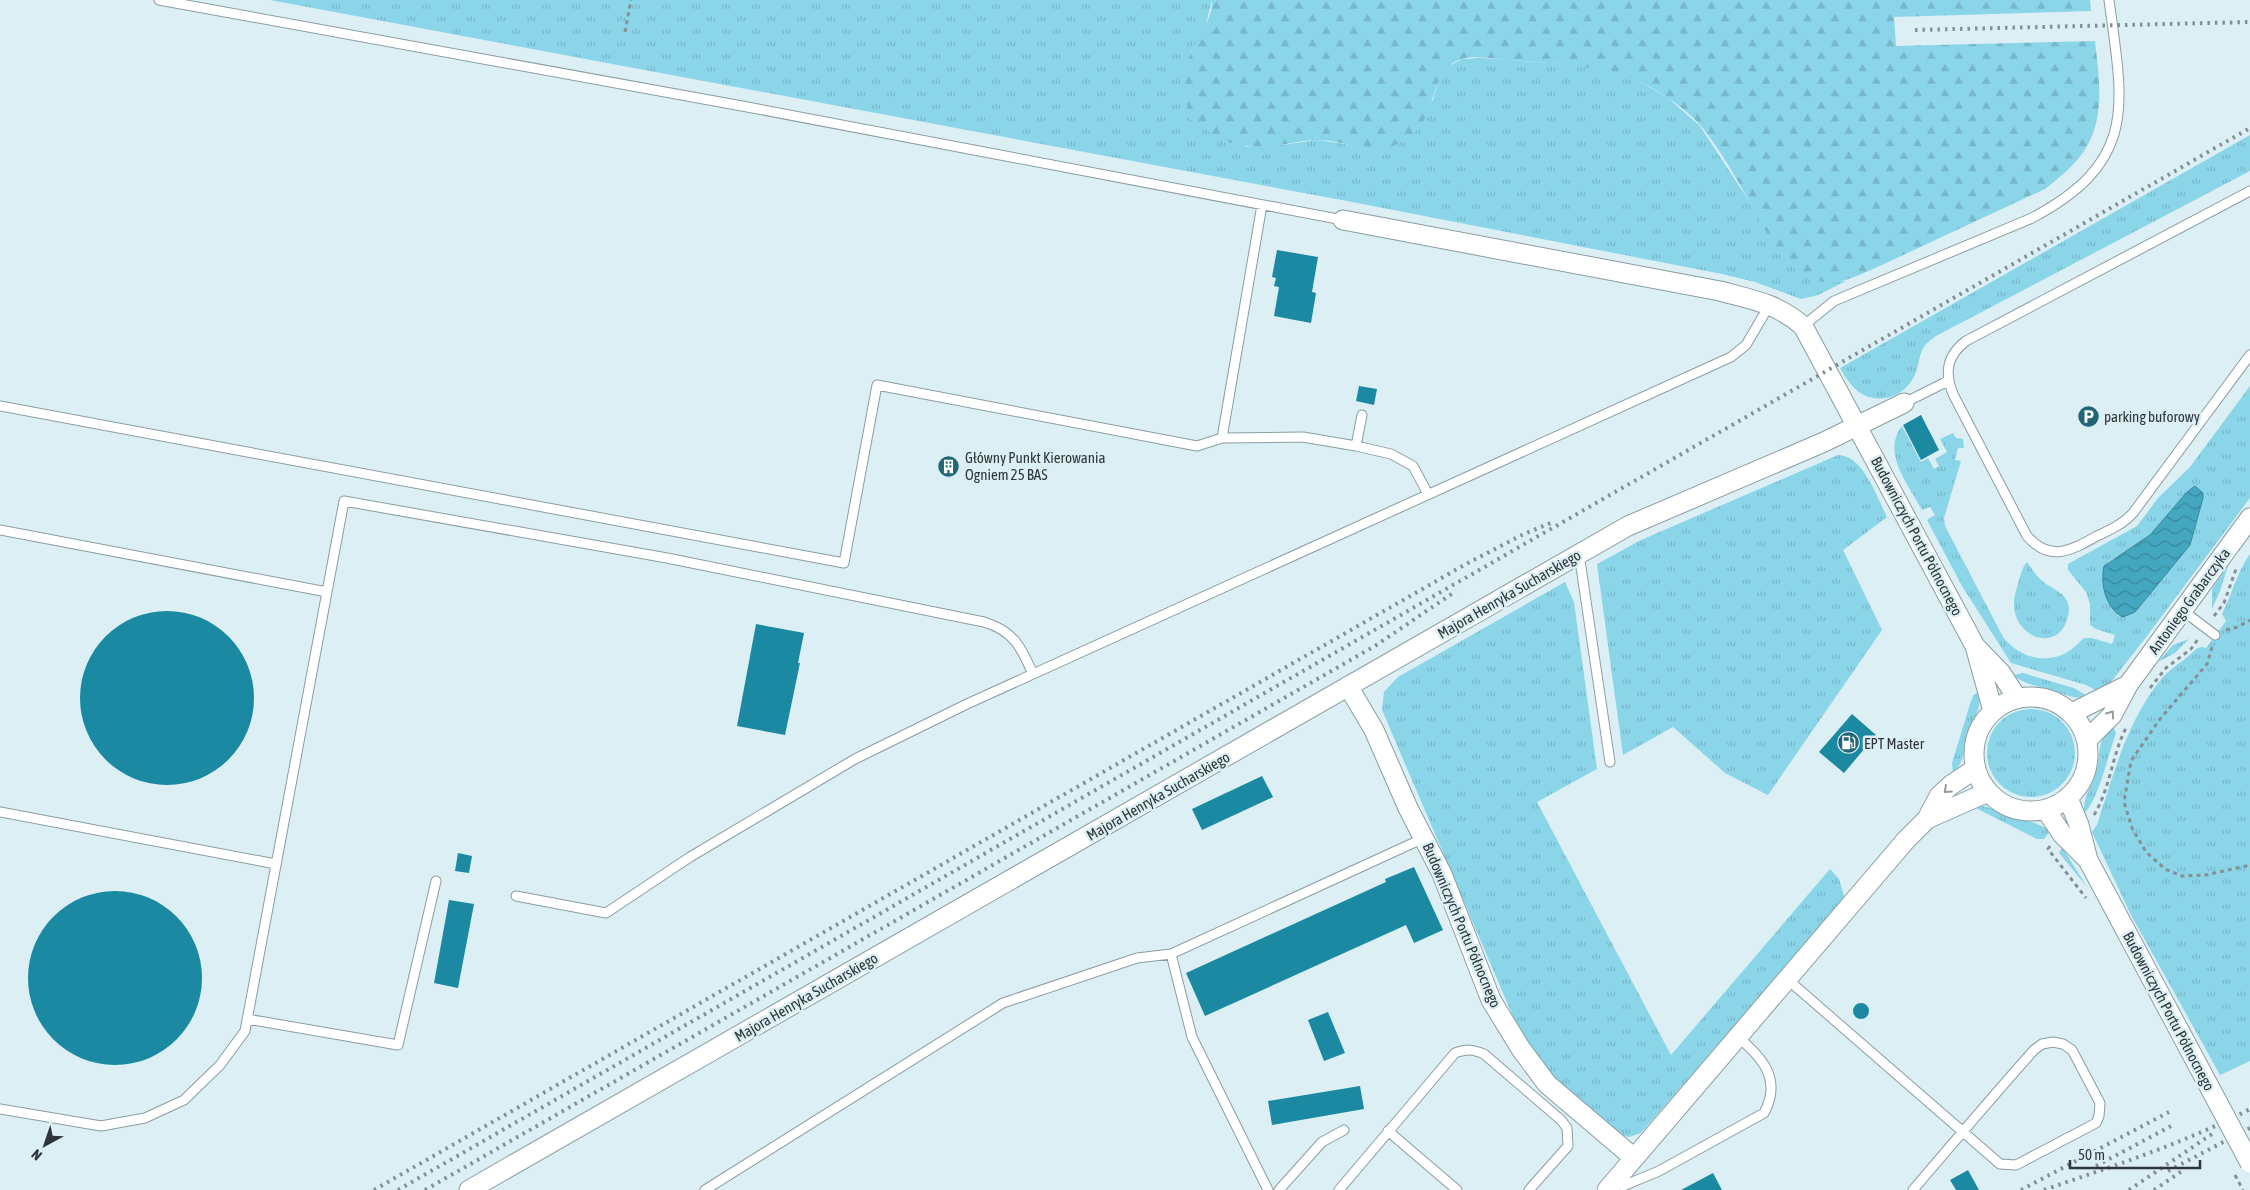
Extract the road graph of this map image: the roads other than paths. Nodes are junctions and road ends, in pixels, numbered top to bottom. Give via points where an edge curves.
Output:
1 (159, 0) edge
2 (2110, 0) edge
3 (2250, 192) edge
4 (1262, 205) junction
5 (1343, 220) joint
6 (1770, 304) junction
7 (1803, 326) junction
8 (2250, 355) edge
9 (1948, 380) junction
10 (1904, 402) joint
11 (0, 406) edge
12 (1362, 415) dead end
13 (1858, 426) junction
14 (1222, 438) junction
15 (1356, 446) junction
16 (1428, 494) junction
17 (2250, 518) edge
18 (0, 530) edge
19 (1579, 554) junction
20 (327, 592) junction
21 (2182, 610) junction
22 (2216, 635) road end
23 (1975, 646) junction
24 (1033, 674) junction
25 (2128, 685) junction
26 (1348, 686) junction
27 (2017, 698) junction
28 (1993, 711) junction
29 (2072, 713) junction
30 (2088, 739) junction
31 (1610, 762) dead end
32 (1975, 769) junction
33 (1988, 792) junction
34 (2068, 798) junction
35 (2046, 810) junction
36 (0, 812) edge
37 (1927, 819) junction
38 (1424, 838) junction
39 (2088, 860) junction
40 (276, 864) junction
41 (436, 881) dead end
42 (516, 896) dead end
43 (1171, 954) junction
44 (1787, 978) junction
45 (248, 1019) junction
46 (1738, 1037) junction
47 (0, 1109) edge
48 (1344, 1130) dead end
49 (1963, 1131) junction
50 (1388, 1132) junction
51 (1634, 1158) junction
52 (2250, 1163) edge
53 (1611, 1185) edge
54 (469, 1190) edge
55 (705, 1190) edge
56 (1268, 1190) edge
57 (1279, 1190) edge
58 (1339, 1190) edge
59 (1458, 1190) edge
60 (1529, 1190) edge
61 (1914, 1190) edge

1 - 4 lane
2 - 7 lane via 2120,110 2108,152 2078,189 2056,206 2032,218 1834,301
3 - 9 lane via 1970,338 1953,353 1947,368
4 - 5 lane
4 - 14 lane
5 - 6 street via 1720,291
6 - 7 street via 1787,312
6 - 16 lane via 1746,344 1731,357
7 - 13 street, Budowniczych Portu Północnego
8 - 9 lane via 2133,513 2112,529 2063,552 2044,549 2027,536
9 - 10 lane
10 - 13 street
11 - 14 lane via 844,563 877,385 1197,446
12 - 15 lane
13 - 19 street, Majora Henryka Sucharskiego via 1628,526
13 - 23 street, Budowniczych Portu Północnego
14 - 15 lane via 1303,437
15 - 16 lane via 1391,454 1413,466
16 - 24 lane
17 - 21 street, Antoniego Grabarczyka
18 - 20 lane
19 - 26 street, Majora Henryka Sucharskiego
19 - 31 lane
20 - 24 lane via 344,501 667,558 984,622 1010,635
20 - 40 lane
21 - 22 lane
21 - 25 street, Antoniego Grabarczyka
23 - 27 street, Budowniczych Portu Północnego via 2001,673
23 - 28 street, Budowniczych Portu Północnego
24 - 42 lane via 855,759 690,857 606,914
25 - 29 street, Antoniego Grabarczyka
30 -> 25 street, Antoniego Grabarczyka via 2112,715
26 - 38 street, Budowniczych Portu Północnego via 1374,730
26 - 54 street, Majora Henryka Sucharskiego
27 - 28 street
27 - 29 street via 2048,699
28 - 32 street via 1976,737
29 - 30 street
30 - 34 street via 2085,775
32 - 33 street
32 -> 37 street via 1939,796
33 - 35 street via 2014,809
33 - 37 street
34 - 35 street
34 - 39 street, Budowniczych Portu Północnego via 2080,825
35 - 39 street, Budowniczych Portu Północnego via 2062,834
36 - 40 lane
37 - 44 street
38 - 43 lane
38 - 51 street, Budowniczych Portu Północnego via 1442,874 1492,1000 1521,1049 1547,1084
39 - 52 street, Budowniczych Portu Północnego, bridge
40 - 45 lane
41 - 45 lane via 398,1045
43 - 55 lane via 1137,958 1003,1003
43 - 56 lane via 1192,1037
44 - 46 street
44 - 49 lane
45 - 47 lane via 245,1031 220,1065 184,1100 145,1118 101,1126
46 - 51 street
46 - 53 lane via 1758,1054 1771,1080 1772,1100 1764,1113 1659,1171 1623,1186
48 - 57 lane via 1322,1142
49 - 49 lane via 2000,1164 2016,1165 2096,1124 2100,1103 2072,1050 2063,1044 2042,1044
49 - 61 lane
50 - 58 lane
50 - 59 lane
50 - 60 lane via 1455,1053 1466,1049 1484,1054 1567,1128 1568,1146
51 - 53 street

